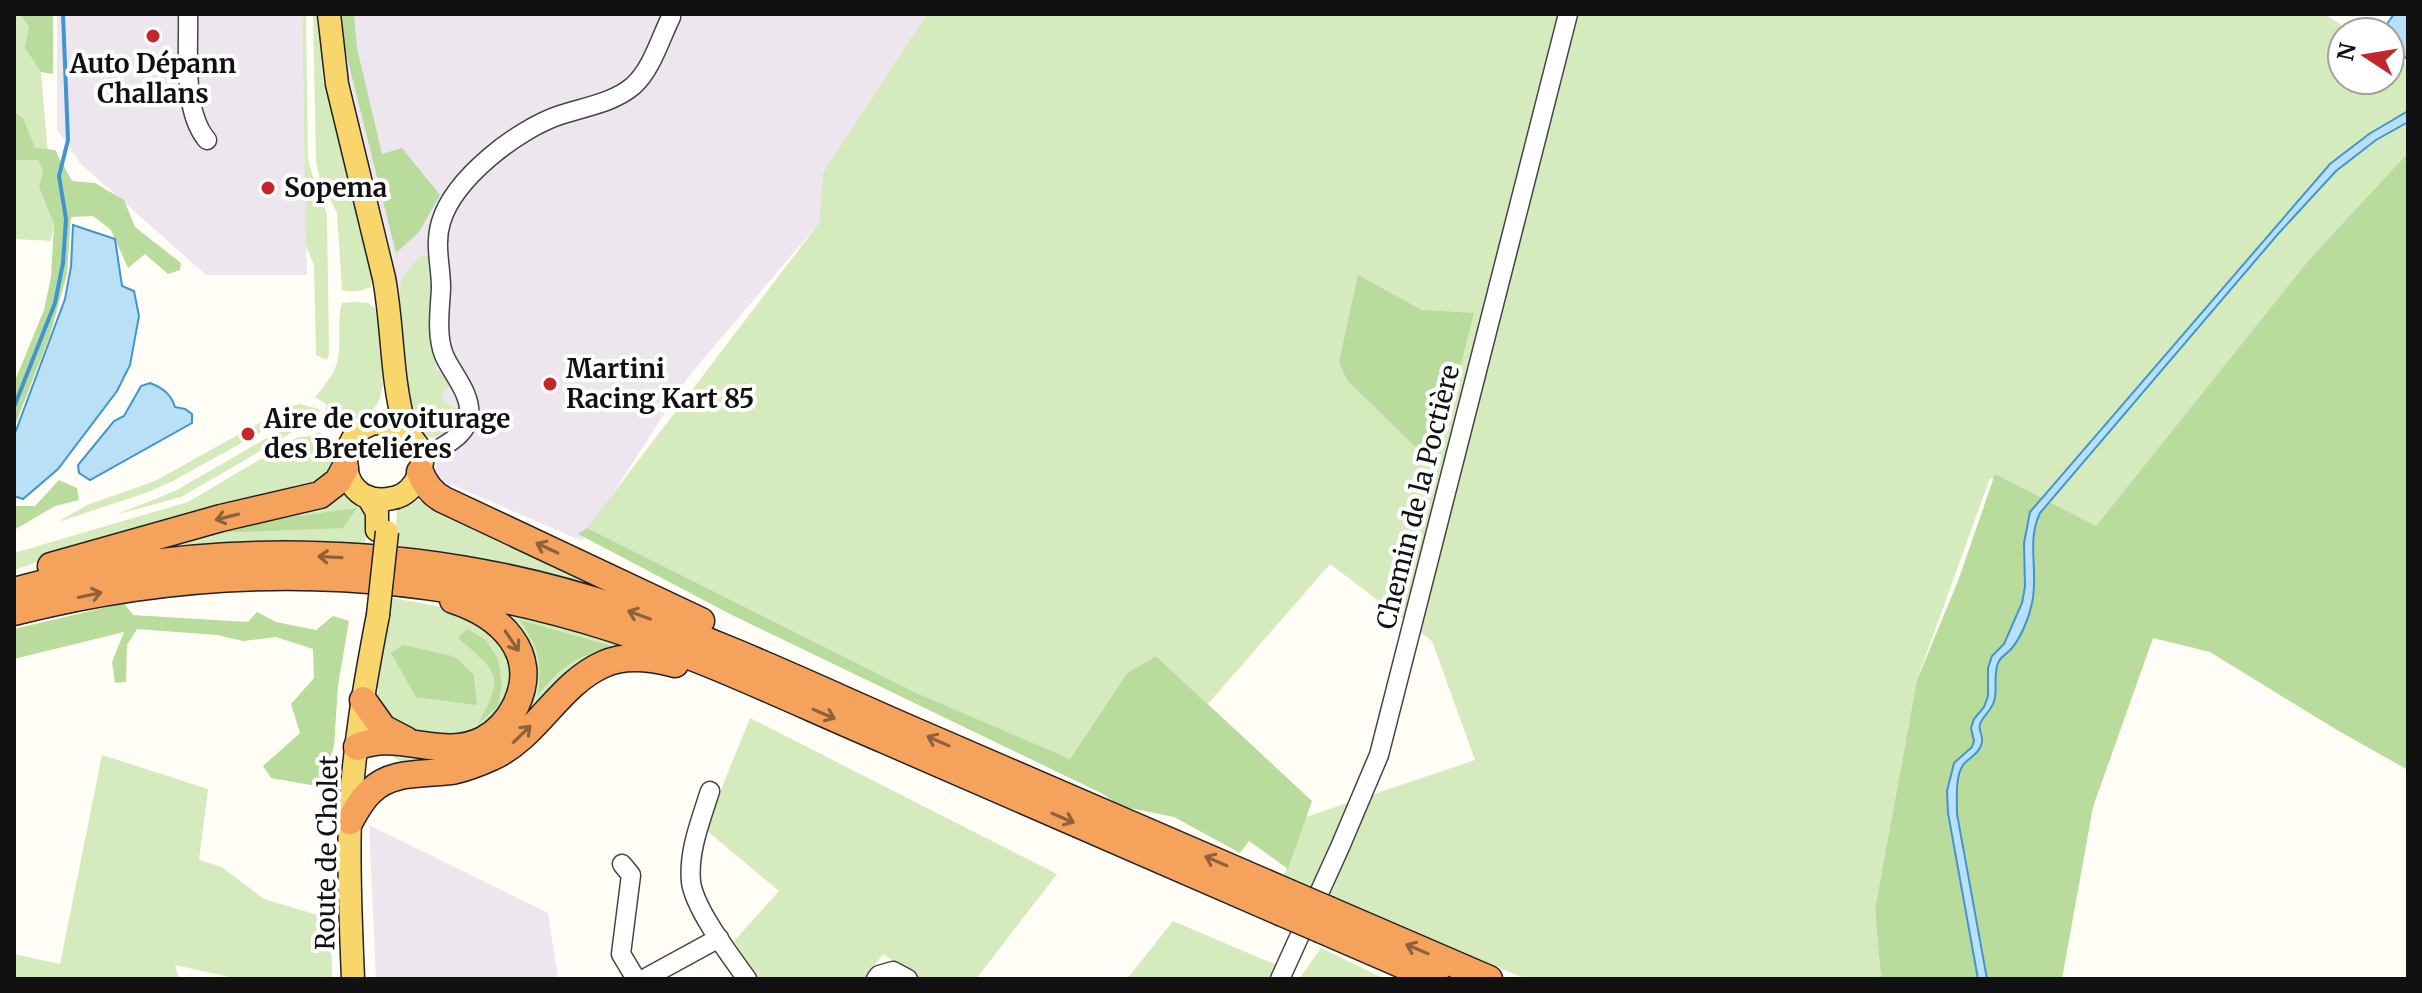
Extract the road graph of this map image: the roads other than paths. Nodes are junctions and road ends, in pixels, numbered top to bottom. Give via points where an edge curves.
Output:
1 (188, 14) edge
2 (329, 14) edge
3 (1568, 14) edge
4 (671, 17) dead end
5 (207, 140) dead end
6 (395, 379) junction
7 (378, 423) junction
8 (411, 436) junction
9 (442, 447) junction
10 (345, 468) junction
11 (421, 468) junction
12 (368, 497) junction
13 (399, 497) junction
14 (382, 531) junction
15 (14, 578) edge
16 (396, 582) junction
17 (14, 591) edge
18 (14, 612) edge
19 (753, 683) junction
20 (364, 690) junction
21 (892, 721) junction
22 (409, 742) junction
23 (357, 747) junction
24 (413, 773) junction
25 (710, 791) dead end
26 (350, 821) junction
27 (622, 864) dead end
28 (1284, 902) junction
29 (1325, 920) junction
30 (719, 938) junction
31 (353, 979) edge
32 (636, 979) edge
33 (644, 979) edge
34 (747, 979) edge
35 (876, 979) edge
36 (908, 979) edge
37 (1280, 979) edge
38 (1435, 979) edge
39 (1489, 979) edge

1 - 5 street via 190,95 197,129
2 - 6 main road via 337,84 384,278
3 - 37 street, Chemin de la Poctière via 1379,755
4 - 9 street via 649,65 630,88 521,133 474,173 441,219 437,252 443,352 469,406 465,428
6 - 7 main road via 390,405
6 - 8 main road
7 - 8 main road via 392,424
7 - 10 main road via 353,438
8 - 9 street
8 - 11 main road via 420,451
9 - 11 street
10 - 12 main road via 350,481
10 -> 15 highway via 320,495
11 - 13 main road
21 -> 11 highway via 797,666 444,500 428,487
12 - 13 main road
12 - 14 main road, Route de Cholet
13 - 14 main road, Route de Cholet
14 - 20 main road, Route de Cholet, bridge
18 -> 16 highway via 183,581 310,576
16 - 19 highway via 461,590 564,614
16 -> 22 highway via 471,606 499,623 521,654 523,676 511,715 482,741 446,748
21 -> 17 highway via 624,610 536,584 449,567 313,556 222,557 132,566
24 -> 19 highway via 454,770 496,756 583,676 604,664 644,658
19 -> 28 highway
20 - 22 highway via 383,728
20 - 23 main road, Route de Cholet
28 -> 21 highway
22 - 23 highway
23 - 24 highway
23 - 26 main road, Route de Cholet
24 - 26 highway via 378,784
25 - 30 street via 692,853 691,884
26 - 31 main road, Route de Cholet
27 - 32 street via 631,875 621,954
28 - 29 highway, bridge
29 - 38 highway
39 -> 29 highway
30 - 33 street
30 - 34 street
35 - 36 street via 893,971

